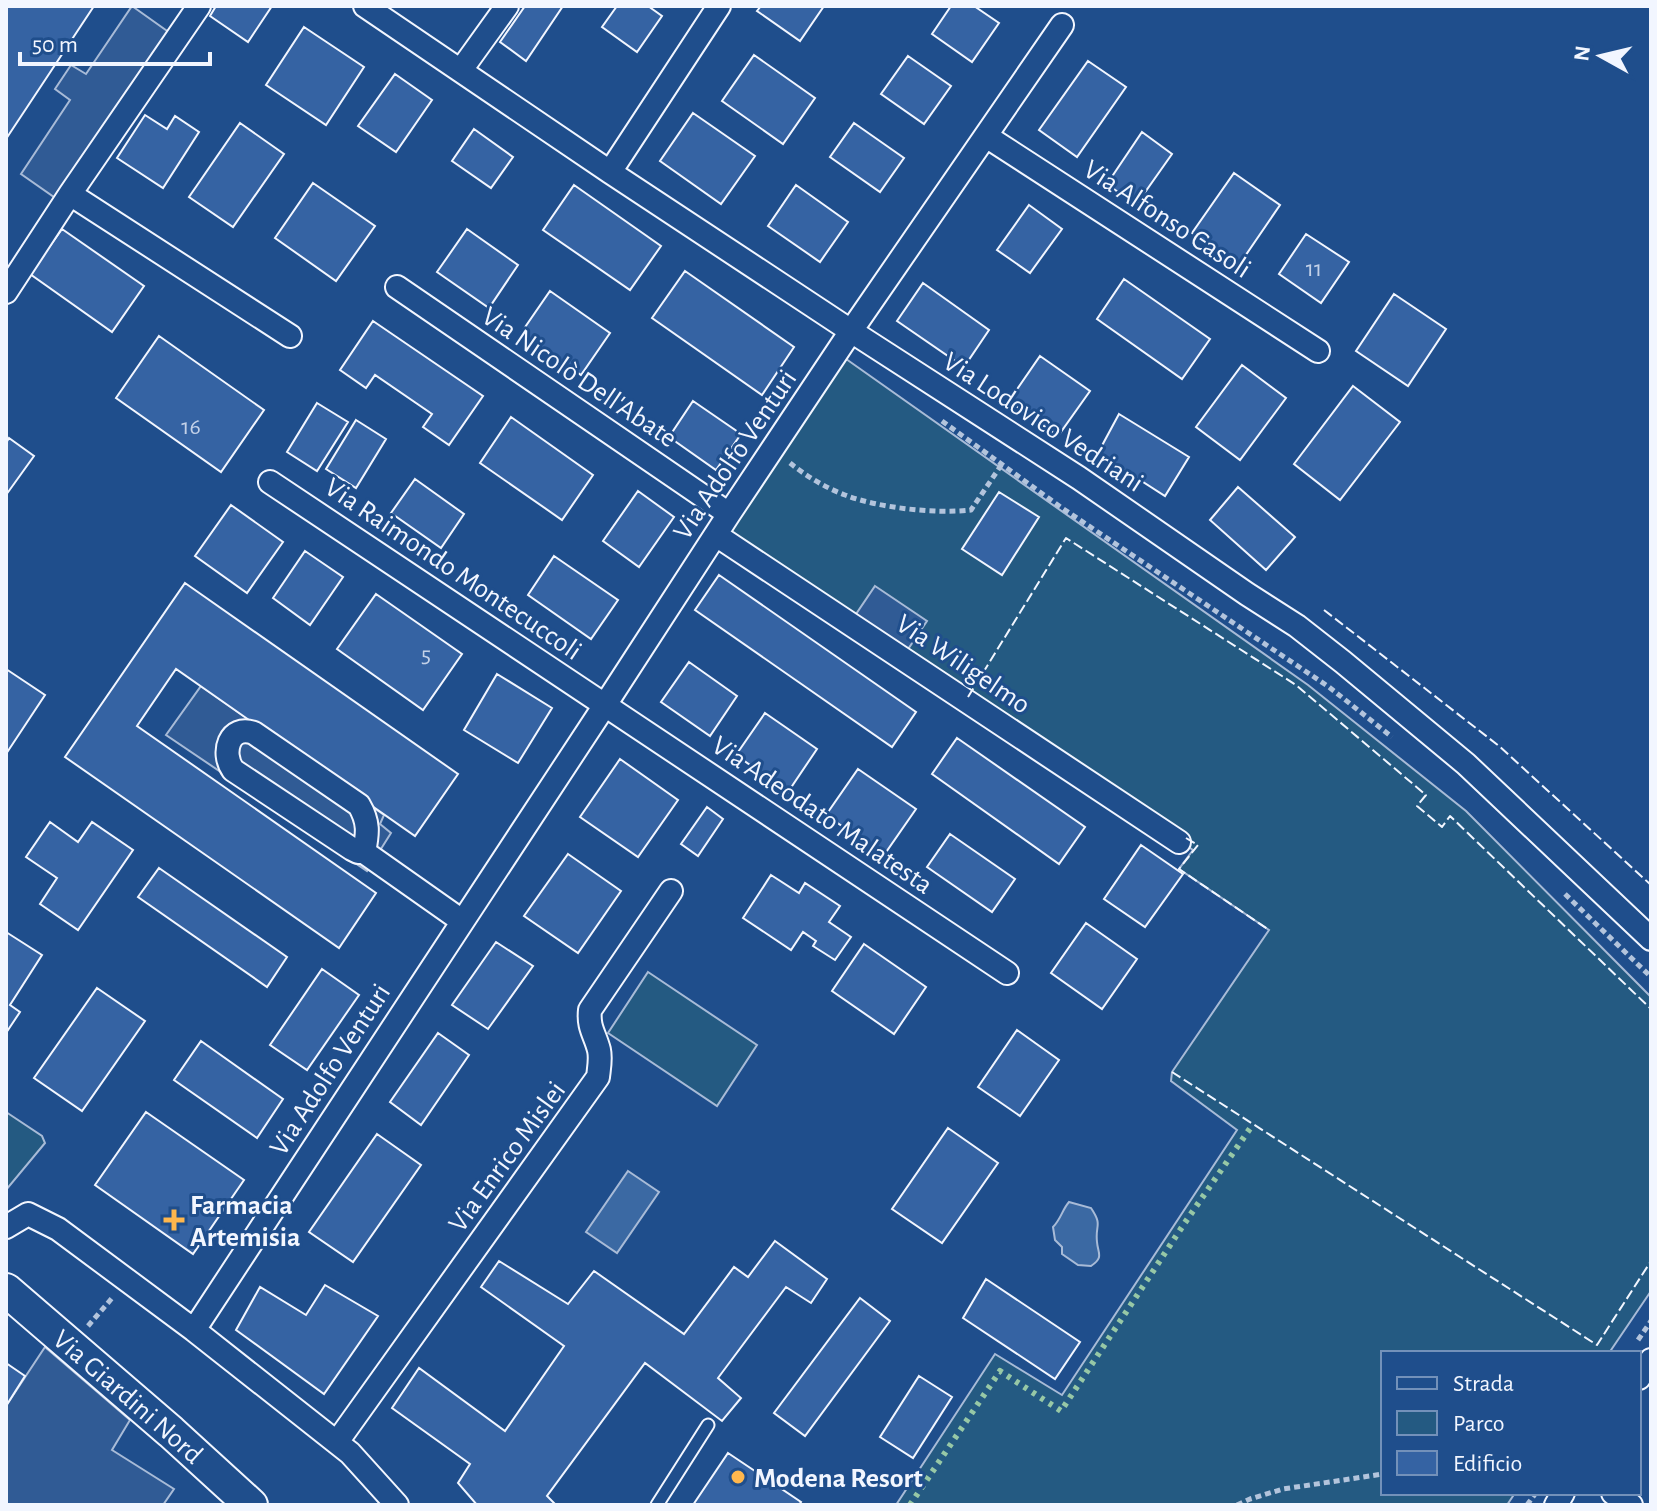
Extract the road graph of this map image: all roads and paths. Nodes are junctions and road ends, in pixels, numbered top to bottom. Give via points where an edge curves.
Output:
1 (199, 6) edge
2 (365, 6) edge
3 (507, 6) edge
4 (719, 6) edge
5 (1062, 25) dead end
6 (461, 70) junction
7 (986, 136) junction
8 (610, 172) junction
9 (70, 194) junction
10 (397, 287) dead end
11 (6, 292) edge
12 (851, 331) junction
13 (290, 336) dead end
14 (1318, 351) dead end
15 (940, 419) dead end
16 (773, 449) junction
17 (1002, 464) junction
18 (270, 482) dead end
19 (729, 514) junction
20 (716, 535) junction
21 (605, 705) junction
22 (1402, 744) dead end
23 (1179, 842) dead end
24 (364, 852) junction
25 (671, 891) dead end
26 (1562, 891) dead end
27 (462, 921) junction
28 (1651, 939) edge
29 (1007, 973) dead end
30 (1651, 977) edge
31 (6, 1227) edge
32 (126, 1281) junction
33 (6, 1290) edge
34 (194, 1330) junction
35 (83, 1331) dead end
36 (708, 1425) dead end
37 (337, 1442) junction
38 (1381, 1474) edge
39 (251, 1505) edge
40 (397, 1505) edge
41 (657, 1505) edge
42 (1237, 1505) edge

1 - 9 street
2 - 6 street, Via Lodovico Vedriani
3 - 6 street
4 - 8 street
5 - 7 street, Via Adolfo Venturi
6 - 8 street, Via Lodovico Vedriani
7 - 12 street, Via Adolfo Venturi
7 - 14 street, Via Alfonso Casoli
8 - 12 street, Via Lodovico Vedriani
9 - 11 street
9 - 13 street
10 - 19 street, Via Nicolò Dell'Abate
12 - 16 street, Via Adolfo Venturi
12 - 28 street, Via Lodovico Vedriani via 1297,626 1466,764
15 - 17 path
16 - 17 path via 802,473 844,495 951,512 971,510
16 - 19 street, Via Adolfo Venturi
17 - 22 path via 1329,687
18 - 21 street, Via Raimondo Montecuccoli
19 - 20 street, Via Adolfo Venturi
20 - 21 street, Via Adolfo Venturi
20 - 23 street, Via Wiligelmo
21 - 27 street, Via Adolfo Venturi
21 - 29 street, Via Adeodato Malatesta
24 - 24 street via 367,820 359,805 254,733 233,736 228,756 233,770
24 - 27 street
25 - 37 street, Via Enrico Mislei via 590,1010 599,1049 598,1077
26 - 30 path
27 - 34 street, Via Adolfo Venturi
31 - 32 street via 28,1214 58,1229
32 - 34 street
32 - 35 path
33 - 39 main road, Via Giardini Nord
34 - 37 street
36 - 41 lane
37 - 40 street
38 - 42 path via 1283,1489

